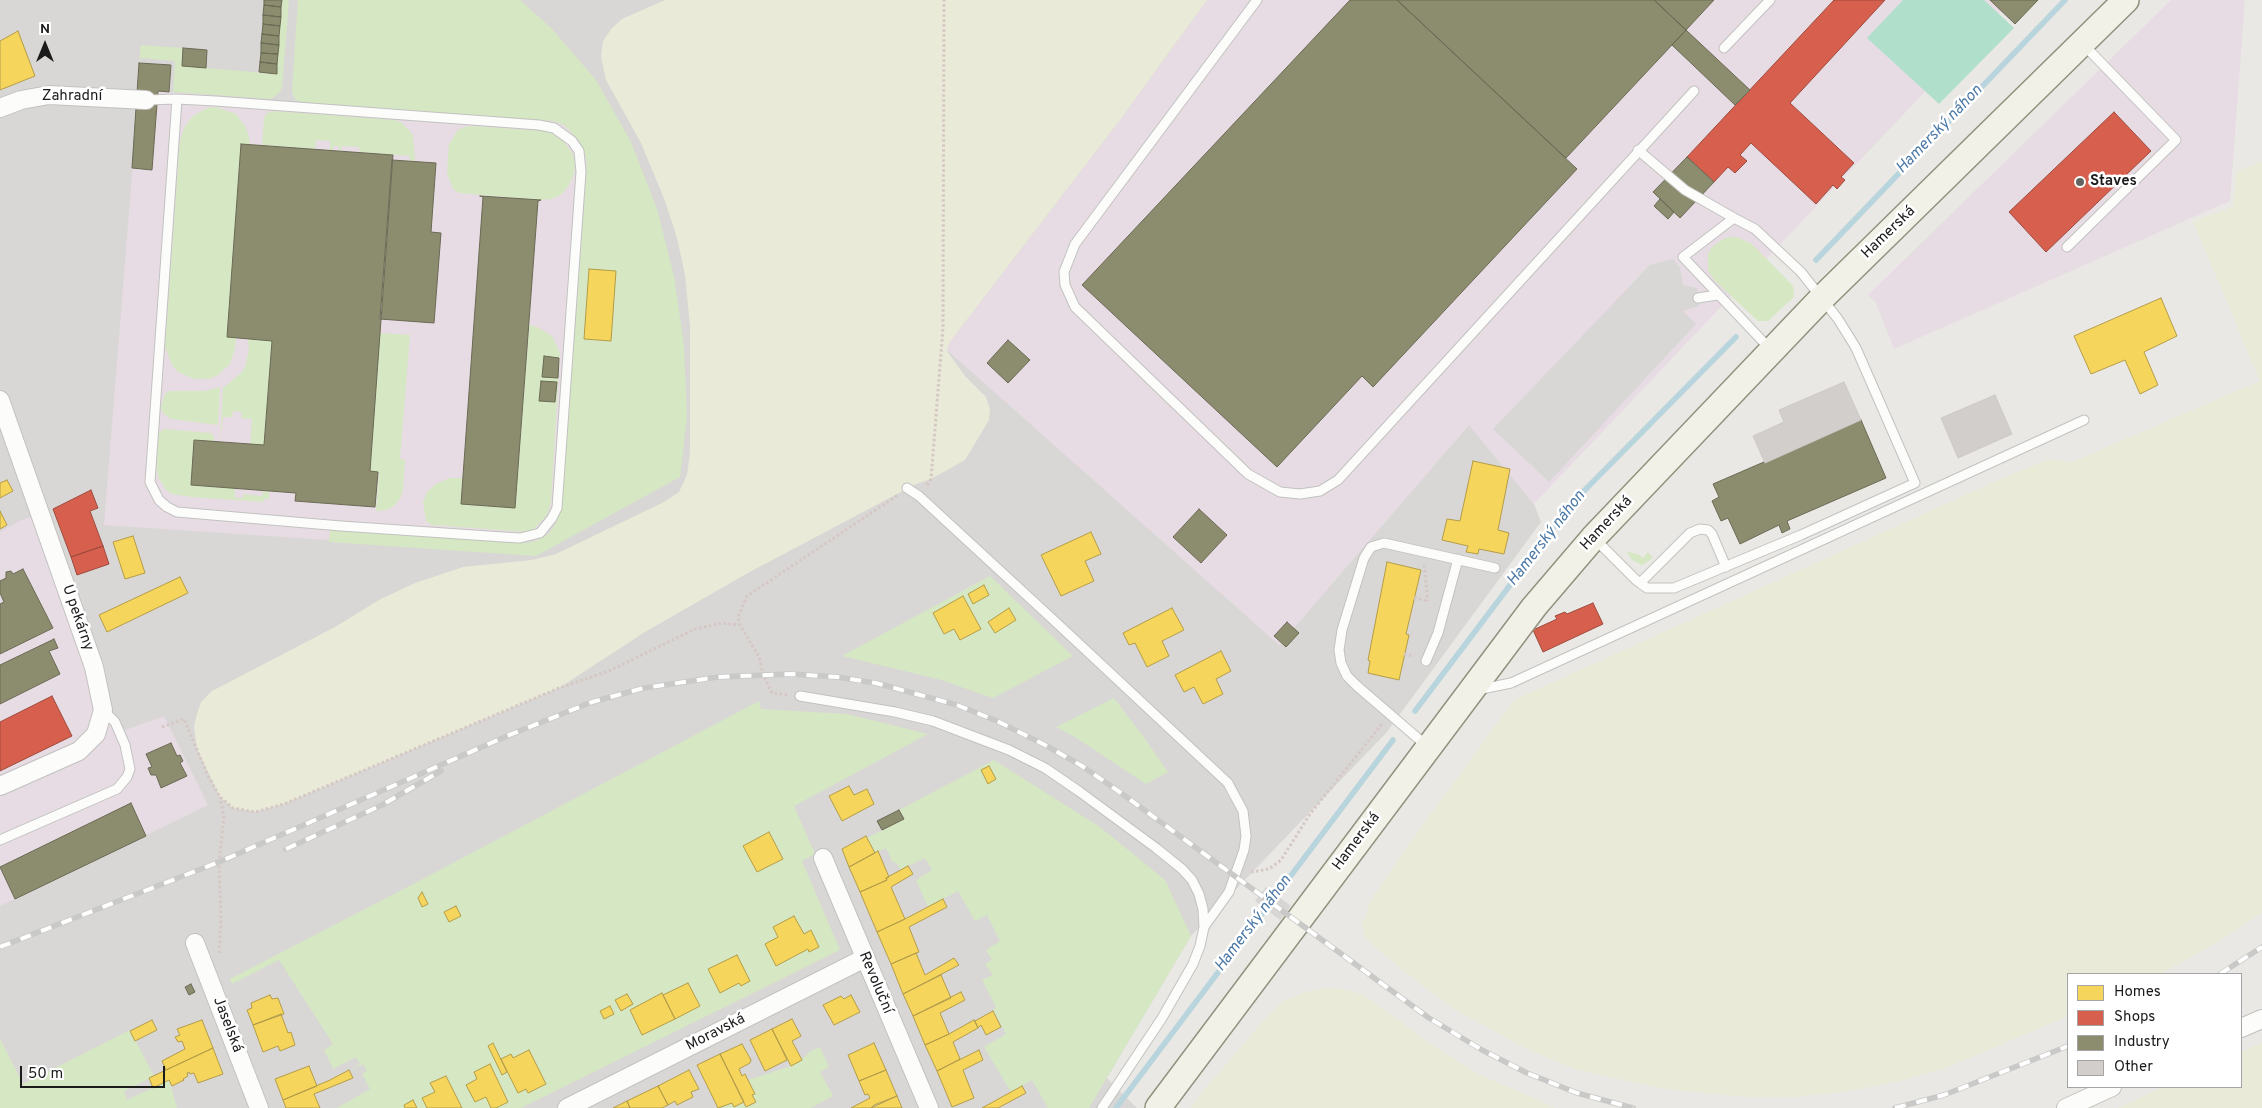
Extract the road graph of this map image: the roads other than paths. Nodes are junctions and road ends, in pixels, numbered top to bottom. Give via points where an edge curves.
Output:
1 (1257, 0) edge
2 (1770, 0) edge
3 (2126, 0) edge
4 (2082, 43) junction
5 (1724, 48) dead end
6 (1694, 91) dead end
7 (177, 99) junction
8 (146, 100) joint
9 (0, 108) edge
10 (1638, 150) junction
11 (1734, 218) junction
12 (2067, 247) dead end
13 (1717, 295) junction
14 (1698, 298) dead end
15 (1822, 298) junction
16 (1772, 351) junction
17 (0, 400) edge
18 (2084, 420) dead end
19 (907, 488) road end
20 (1593, 538) junction
21 (1458, 559) junction
22 (1726, 567) junction
23 (1495, 568) dead end
24 (1640, 583) junction
25 (1426, 661) dead end
26 (1470, 691) junction
27 (800, 696) road end
28 (103, 710) junction
29 (1429, 747) junction
30 (0, 786) edge
31 (0, 840) edge
32 (823, 858) dead end
33 (1204, 928) junction
34 (195, 943) dead end
35 (864, 958) junction
36 (2262, 1019) edge
37 (2242, 1028) edge
38 (2110, 1088) edge
39 (259, 1108) edge
40 (567, 1108) edge
41 (929, 1108) edge
42 (1102, 1108) edge
43 (1158, 1108) edge
44 (2066, 1108) edge

1 - 10 lane via 1076,244 1064,272 1065,285 1075,307 1248,474 1280,492 1320,491 1338,480
2 - 5 lane
3 - 4 street, Hamerská
4 - 12 lane via 2176,140
4 - 15 street, Hamerská
6 - 10 lane
7 - 7 lane via 539,125 554,128 572,141 579,151 581,172 557,508 540,533 520,538 177,512 158,500 150,482
7 - 8 lane
8 - 9 street, Zahradní via 49,94
10 - 11 lane via 1685,190
11 - 13 lane via 1680,260
11 - 15 lane via 1755,228
13 - 14 lane
13 - 16 lane
15 - 16 street, Hamerská
15 - 22 lane via 1852,339 1915,483
16 - 20 street, Hamerská
17 - 28 street, U pekárny via 94,667
18 - 26 lane via 1511,683
19 - 33 lane via 1228,783 1240,802 1245,820 1244,850 1229,892
20 - 24 lane
20 - 26 street, Hamerská via 1534,607
21 - 23 lane
21 - 25 lane via 1438,633
21 - 29 lane via 1384,543 1371,547 1364,558 1342,630 1339,657 1343,669 1357,686
22 - 24 lane via 1674,588 1647,588
22 - 24 lane via 1712,534 1700,529 1690,533
26 - 29 street, Hamerská
27 - 33 lane via 933,721 977,736 1045,768 1182,869 1199,894
28 - 30 street, U pekárny via 96,734 79,751
28 - 31 lane via 120,732 129,759 127,777 117,789
29 - 43 street, Hamerská
32 - 35 street, Revoluční
33 - 42 lane via 1189,971
34 - 39 street, Jaselská
35 - 40 street, Moravská
35 - 41 street, Revoluční
36 - 37 street
38 - 44 street

